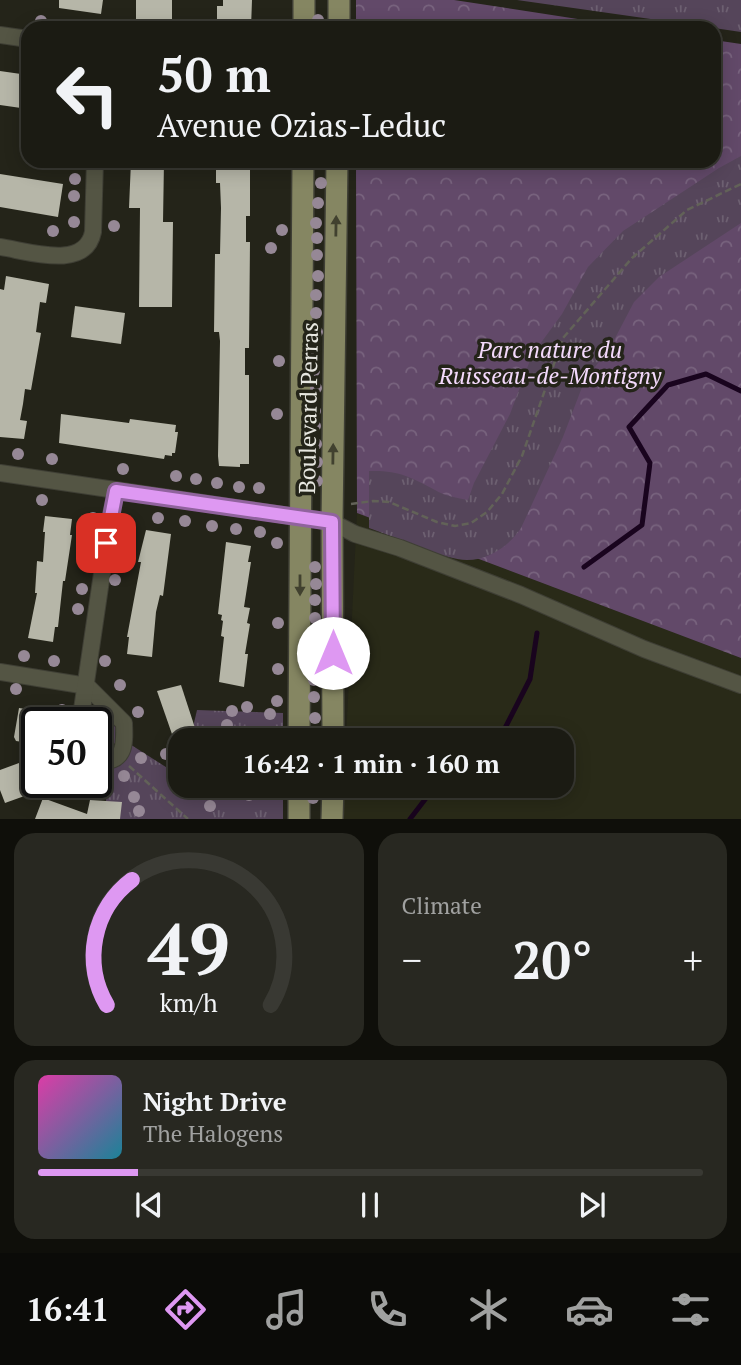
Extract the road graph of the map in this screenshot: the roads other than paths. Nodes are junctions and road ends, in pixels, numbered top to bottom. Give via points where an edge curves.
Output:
1 (304, 0) edge
2 (339, 0) edge
3 (304, 21) edge
4 (339, 21) edge
5 (0, 35) edge
6 (21, 38) edge
7 (95, 168) edge
8 (303, 168) edge
9 (337, 168) edge
10 (0, 247) edge
11 (0, 473) edge
12 (116, 491) junction
13 (301, 517) junction
14 (332, 522) junction
15 (0, 671) edge
16 (741, 685) edge
17 (87, 687) junction
18 (83, 707) edge
19 (108, 707) edge
20 (112, 711) edge
21 (299, 728) edge
22 (333, 728) edge
23 (112, 759) edge
24 (299, 798) edge
25 (333, 798) edge
26 (299, 819) edge
27 (332, 819) edge

1 - 3 main road
2 - 4 main road
5 - 6 street
7 - 10 street via 93,232 85,250 63,256
8 - 13 main road, Boulevard Perras
14 -> 9 main road, Boulevard Perras
11 - 12 street
12 - 13 street
12 - 17 street
13 - 14 street
13 -> 21 main road, Boulevard Perras
14 - 16 street
14 - 22 main road, Boulevard Perras
15 - 17 street
17 - 18 street
17 - 19 street
20 - 23 street via 124,723 125,741 124,750
24 - 26 main road
25 - 27 main road

